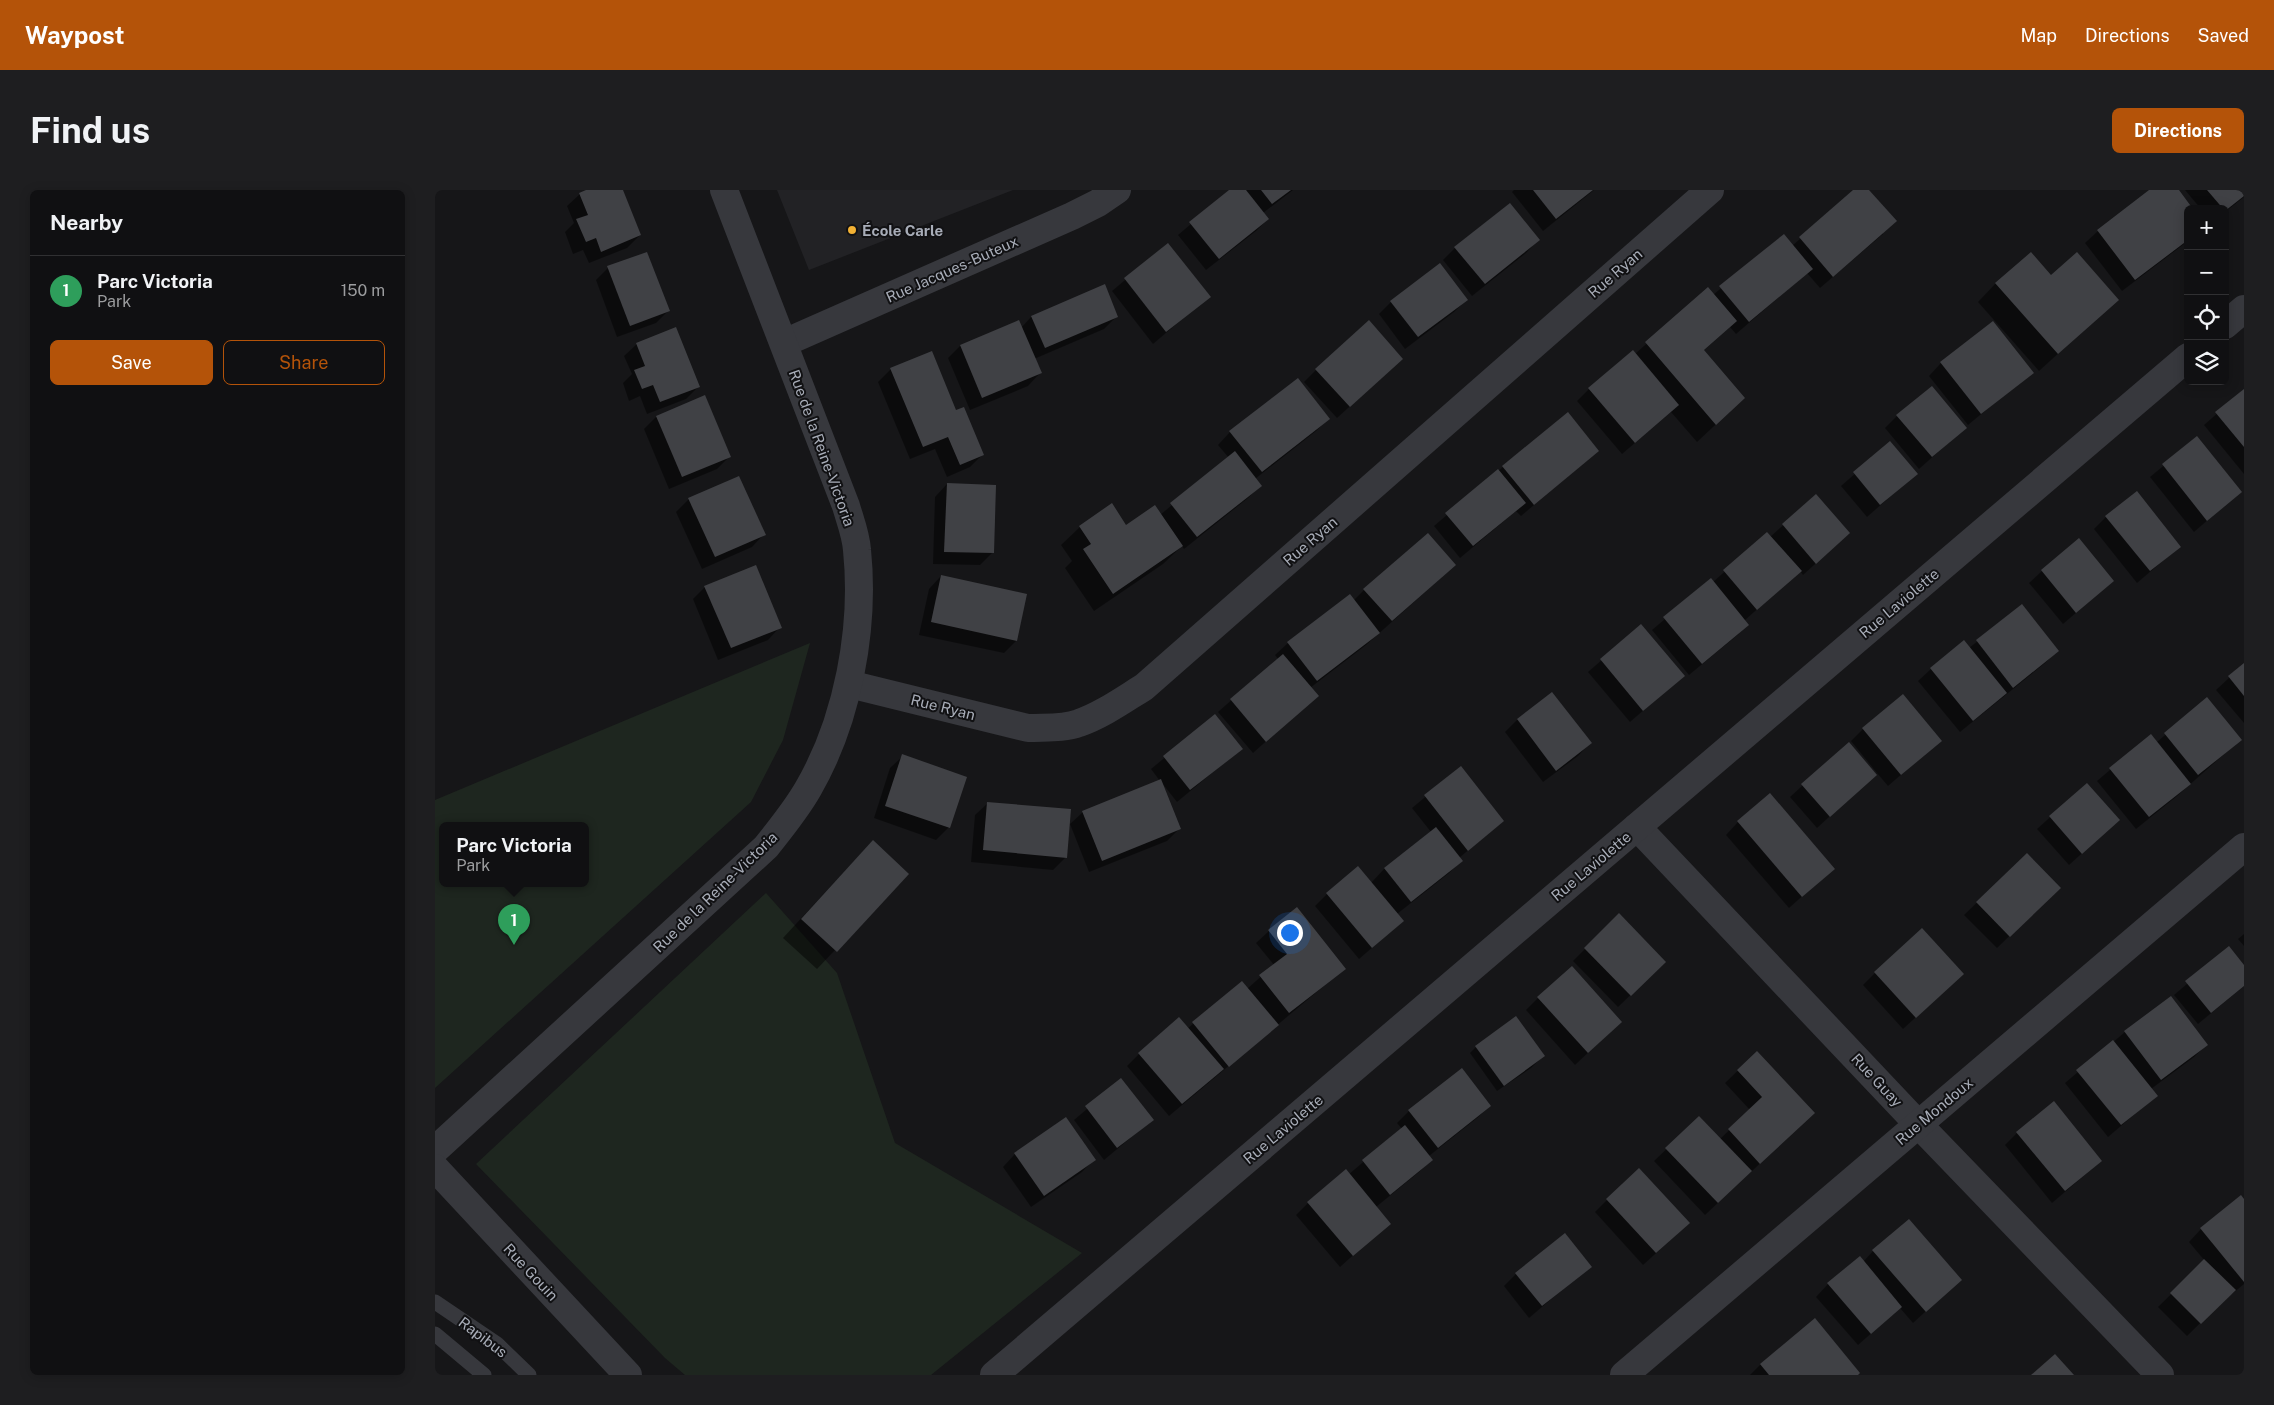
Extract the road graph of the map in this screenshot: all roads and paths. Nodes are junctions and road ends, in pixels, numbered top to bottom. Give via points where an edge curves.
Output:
1 (724, 190) edge
2 (1117, 190) edge
3 (1710, 190) edge
4 (2244, 309) edge
5 (2229, 322) edge
6 (784, 343) junction
7 (2184, 360) edge
8 (849, 684) junction
9 (1637, 827) junction
10 (2244, 847) edge
11 (1919, 1124) junction
12 (435, 1150) edge
13 (435, 1168) edge
14 (435, 1302) edge
15 (435, 1334) edge
16 (483, 1375) edge
17 (529, 1375) edge
18 (628, 1375) edge
19 (994, 1375) edge
20 (1625, 1375) edge
21 (2160, 1375) edge

1 - 6 street, Rue de la Reine-Victoria
2 - 6 street, Rue Jacques-Buteux via 1072,216
3 - 8 street, Rue Ryan via 1144,687 1119,703 1078,724 1028,728
4 - 5 street
6 - 8 street, Rue de la Reine-Victoria via 846,506 857,548 858,623
7 - 9 street, Rue Laviolette
8 - 12 street, Rue de la Reine-Victoria via 826,753 809,787 766,847
9 - 11 street, Rue Guay
9 - 19 street, Rue Laviolette
10 - 11 street, Rue Mondoux
11 - 20 street, Rue Mondoux
11 - 21 street, Rue Guay
13 - 18 street, Rue Gouin
14 - 17 lane, Rapibus via 497,1344
15 - 16 lane, Rapibus

